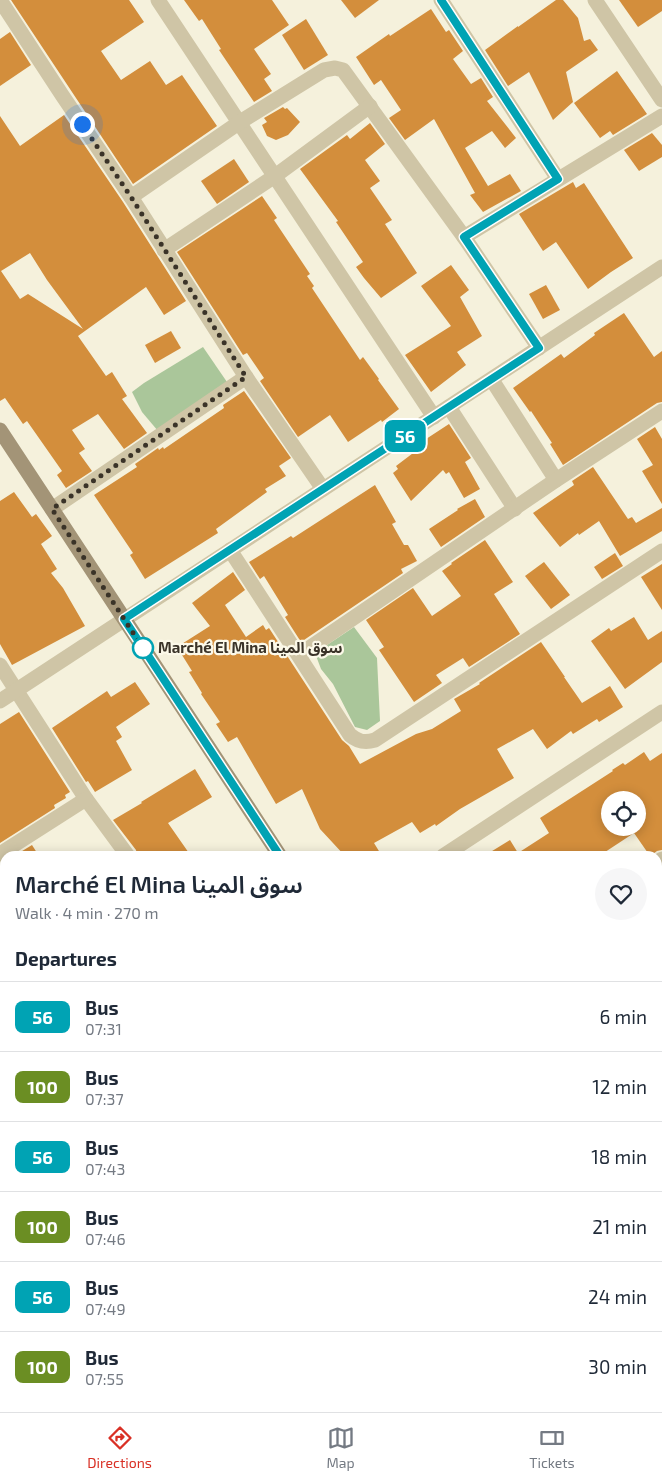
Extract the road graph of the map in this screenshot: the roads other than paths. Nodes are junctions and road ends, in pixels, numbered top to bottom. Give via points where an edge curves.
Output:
1 (0, 0) edge
2 (158, 0) edge
3 (441, 0) edge
4 (595, 0) edge
5 (662, 100) edge
6 (370, 106) junction
7 (662, 116) edge
8 (240, 122) junction
9 (275, 176) junction
10 (558, 179) junction
11 (131, 197) junction
12 (464, 237) junction
13 (164, 250) junction
14 (662, 268) edge
15 (539, 348) junction
16 (246, 377) junction
17 (492, 380) junction
18 (449, 406) junction
19 (662, 412) edge
20 (434, 416) junction
21 (0, 430) edge
22 (556, 480) junction
23 (323, 489) junction
24 (52, 509) junction
25 (514, 509) junction
26 (230, 550) junction
27 (662, 551) edge
28 (124, 619) junction
29 (299, 656) junction
30 (0, 665) edge
31 (16, 690) junction
32 (0, 701) edge
33 (662, 712) edge
34 (86, 799) junction
35 (5, 851) edge
36 (124, 851) edge
37 (277, 851) edge
38 (451, 851) edge

1 - 11 street
2 - 8 street
3 - 10 street
4 - 5 street
6 - 8 street via 343,70 335,68 324,70
6 - 9 street
6 - 12 street
7 - 10 street
8 - 9 street
8 - 11 street
9 - 13 street
9 - 20 street
10 - 12 street
11 - 13 street
12 - 15 street
13 - 16 street
14 - 15 street
15 - 17 street
16 - 23 street
16 - 24 street
17 - 18 street
17 - 22 street
18 - 20 street
18 - 25 street
19 - 22 street
20 - 23 street
21 - 24 street
22 - 25 street
23 - 26 street
24 - 28 street
25 - 29 street
26 - 28 street
26 - 29 street
27 - 29 street via 370,742 350,735
28 - 31 street
28 - 37 street
30 - 31 street
31 - 32 street
31 - 34 street
33 - 38 street
34 - 35 street
34 - 36 street

